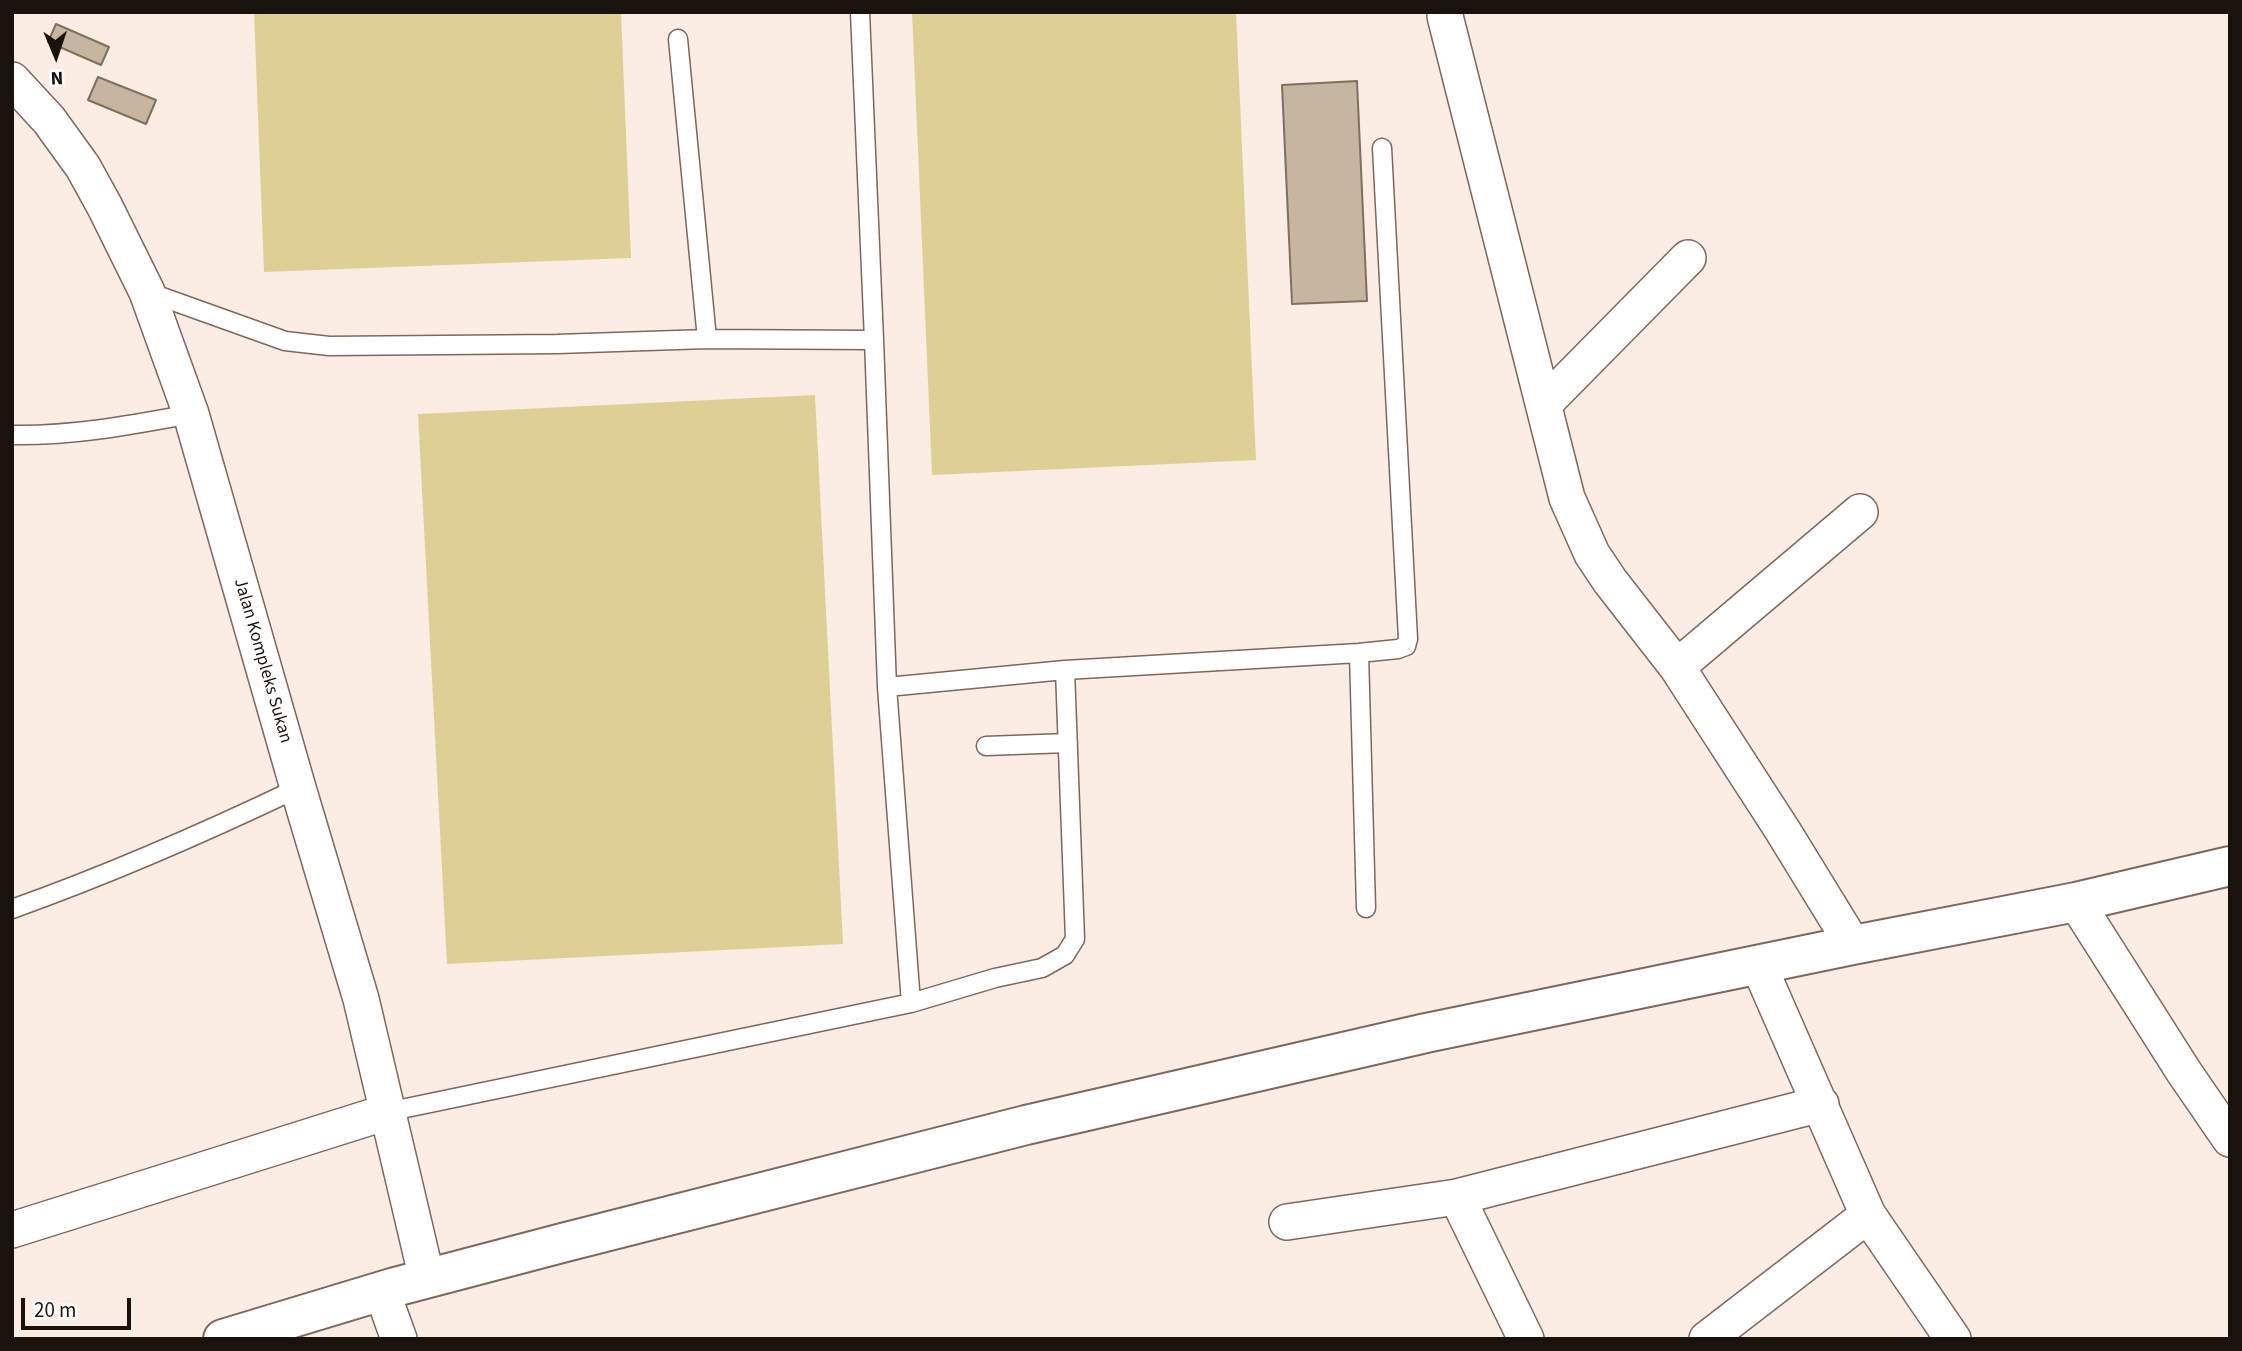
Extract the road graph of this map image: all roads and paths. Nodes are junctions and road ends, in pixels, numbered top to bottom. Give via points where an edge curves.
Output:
1 (860, 12) edge
2 (1445, 16) dead end
3 (678, 39) dead end
4 (12, 80) edge
5 (1382, 148) dead end
6 (1688, 258) dead end
7 (147, 292) junction
8 (707, 340) junction
9 (874, 340) junction
10 (1544, 404) junction
11 (191, 414) junction
12 (12, 435) edge
13 (1860, 512) dead end
14 (1359, 653) junction
15 (1677, 667) junction
16 (1065, 670) junction
17 (887, 687) junction
18 (1068, 743) junction
19 (986, 746) dead end
20 (298, 788) junction
21 (2230, 866) edge
22 (2076, 902) junction
23 (1366, 908) dead end
24 (12, 909) edge
25 (1853, 945) junction
26 (1759, 966) junction
27 (911, 1003) junction
28 (1821, 1104) junction
29 (387, 1112) junction
30 (2230, 1139) edge
31 (1457, 1197) junction
32 (1868, 1215) junction
33 (1287, 1222) dead end
34 (12, 1230) edge
35 (427, 1279) junction
36 (382, 1292) junction
37 (223, 1339) edge
38 (399, 1339) edge
39 (1526, 1339) edge
40 (1707, 1339) edge
41 (1953, 1339) edge

1 - 9 lane
2 - 10 street
3 - 8 lane
4 - 7 street, Jalan Kompleks Sukan via 83,167
5 - 14 lane via 1408,639 1406,646 1398,649
6 - 10 street
7 - 8 lane via 285,341 329,346
7 - 11 street, Jalan Kompleks Sukan
8 - 9 lane
9 - 17 lane
10 - 15 street via 1567,498 1592,554
11 - 12 lane via 103,431
11 - 20 street, Jalan Kompleks Sukan
13 - 15 street
14 - 16 lane
14 - 23 lane
15 - 25 street
16 - 17 lane
16 - 18 lane
17 - 27 lane
18 - 19 lane
18 - 27 lane via 1075,939 1065,955 1042,968
20 - 24 lane via 204,834
20 - 29 street, Jalan Kompleks Sukan via 361,999
21 - 22 street
22 - 25 street
22 - 30 street
25 - 26 street
26 - 28 street
26 - 35 street via 1426,1033 1026,1125
27 - 29 lane
28 - 31 street
28 - 32 street
29 - 34 street
29 - 35 street, Jalan Kompleks Sukan
31 - 33 street
31 - 39 street
32 - 40 street
32 - 41 street
35 - 36 street
36 - 37 street
36 - 38 street

